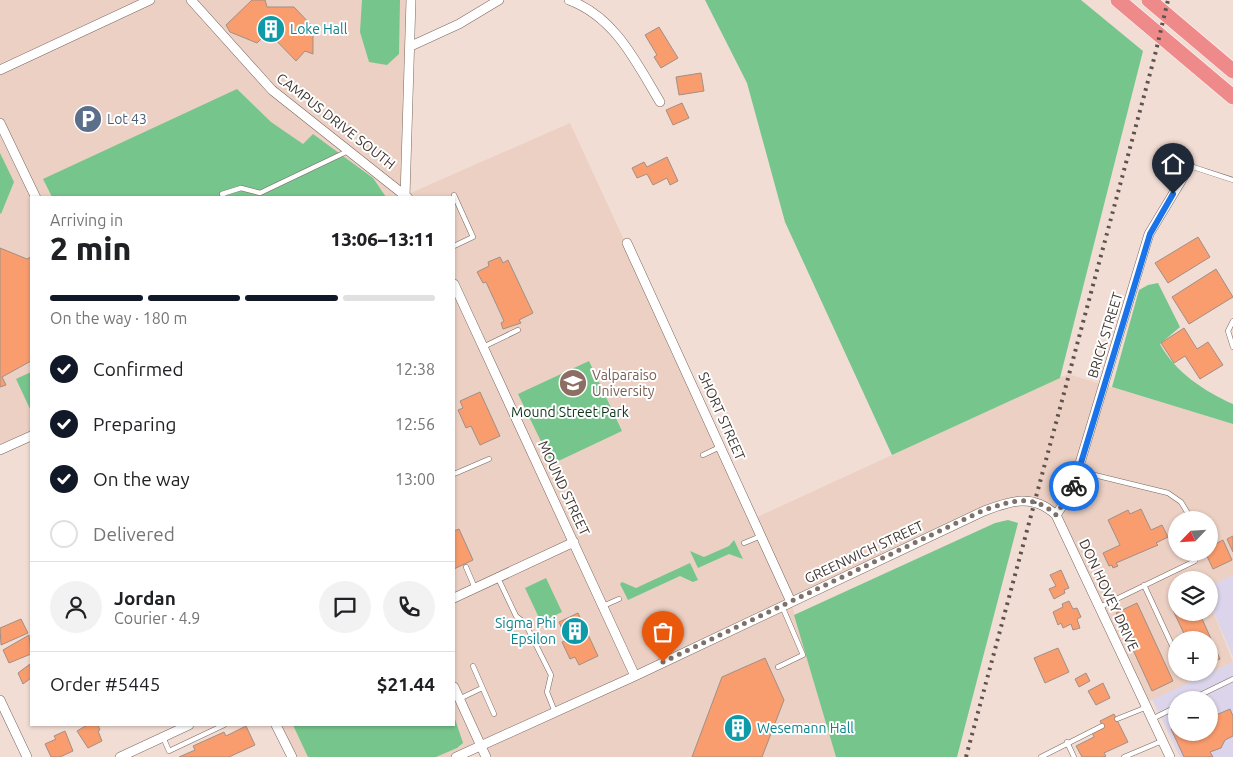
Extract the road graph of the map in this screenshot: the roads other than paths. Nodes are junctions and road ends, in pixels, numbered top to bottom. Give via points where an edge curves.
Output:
1 (150, 0) edge
2 (191, 0) edge
3 (411, 0) edge
4 (499, 0) edge
5 (569, 0) edge
6 (1118, 0) edge
7 (1149, 0) edge
8 (411, 46) junction
9 (0, 70) edge
10 (1233, 71) edge
11 (1233, 97) edge
12 (660, 102) dead end
13 (0, 123) edge
14 (349, 150) junction
15 (1190, 166) joint
16 (1233, 180) edge
17 (35, 196) edge
18 (223, 196) edge
19 (405, 196) edge
20 (406, 196) edge
21 (455, 197) edge
22 (627, 243) dead end
23 (455, 246) edge
24 (455, 286) edge
25 (1233, 321) edge
26 (518, 330) dead end
27 (483, 346) junction
28 (1233, 347) edge
29 (30, 436) edge
30 (721, 447) junction
31 (0, 450) edge
32 (703, 455) dead end
33 (489, 459) dead end
34 (1078, 471) junction
35 (455, 474) edge
36 (1186, 511) edge
37 (1056, 515) junction
38 (761, 536) junction
39 (574, 542) junction
40 (744, 543) dead end
41 (1195, 561) edge
42 (466, 568) dead end
43 (498, 578) junction
44 (1144, 586) junction
45 (475, 588) junction
46 (455, 598) edge
47 (619, 598) dead end
48 (786, 604) junction
49 (603, 606) junction
50 (1100, 607) junction
51 (1168, 637) edge
52 (473, 666) dead end
53 (778, 667) dead end
54 (634, 676) junction
55 (1233, 679) edge
56 (482, 688) junction
57 (455, 689) edge
58 (1208, 691) edge
59 (459, 698) junction
60 (0, 700) edge
61 (1147, 707) junction
62 (1168, 711) edge
63 (555, 712) junction
64 (494, 714) dead end
65 (1152, 718) junction
66 (1117, 719) dead end
67 (185, 726) edge
68 (222, 726) edge
69 (276, 726) edge
70 (1102, 726) dead end
71 (171, 729) edge
72 (163, 737) junction
73 (1163, 741) junction
74 (1067, 742) junction
75 (480, 745) junction
76 (27, 757) edge
77 (120, 757) edge
78 (292, 757) edge
79 (456, 757) edge
80 (486, 757) edge
81 (1041, 757) edge
82 (1074, 757) edge
83 (1124, 757) edge
84 (1170, 757) edge

1 - 9 street
2 - 14 street, CAMPUS DRIVE SOUTH via 272,90
3 - 8 street
4 - 8 street
5 - 12 street via 602,18 626,44
6 - 11 highway
7 - 10 highway
8 - 20 street
13 - 17 street
14 - 18 lane via 260,193 241,188
14 - 19 street, CAMPUS DRIVE SOUTH
15 - 16 lane
15 - 34 street, BRICK STREET via 1150,234
21 - 23 lane via 474,237
22 - 30 street, SHORT STREET
24 - 27 street, MOUND STREET
25 - 28 lane via 1228,331
26 - 27 lane
27 - 39 street, MOUND STREET
29 - 31 street
30 - 32 lane
30 - 38 street, SHORT STREET
33 - 35 lane
34 - 36 lane via 1168,493 1181,502
34 - 37 street, BRICK STREET via 1071,493
37 - 48 street, GREENWICH STREET via 1048,508 1012,500 984,510
37 - 50 street, DON HOVEY DRIVE
38 - 40 lane
38 - 48 street, SHORT STREET
39 - 43 street
39 - 49 street, MOUND STREET
41 - 44 lane
42 - 45 lane
43 - 45 street
43 - 63 lane via 516,616 525,622 551,675 547,692
44 - 50 lane
44 - 51 lane
45 - 46 street
47 - 49 lane
48 - 53 lane via 804,655
48 - 54 street, GREENWICH STREET
49 - 54 street, MOUND STREET
50 - 61 street, DON HOVEY DRIVE
52 - 56 lane
54 - 63 street, GREENWICH STREET
55 - 58 lane
56 - 59 lane
56 - 64 lane
57 - 59 street
59 - 75 street
60 - 76 street
61 - 65 street, DON HOVEY DRIVE
61 - 66 lane
62 - 65 lane
63 - 75 street, GREENWICH STREET
65 - 73 street, DON HOVEY DRIVE
67 - 71 street
68 - 72 lane via 169,751
69 - 78 street
70 - 74 lane
71 - 72 street
72 - 77 street
73 - 83 lane
73 - 84 street, DON HOVEY DRIVE
74 - 81 lane
74 - 82 lane
75 - 79 street, GREENWICH STREET
75 - 80 street

